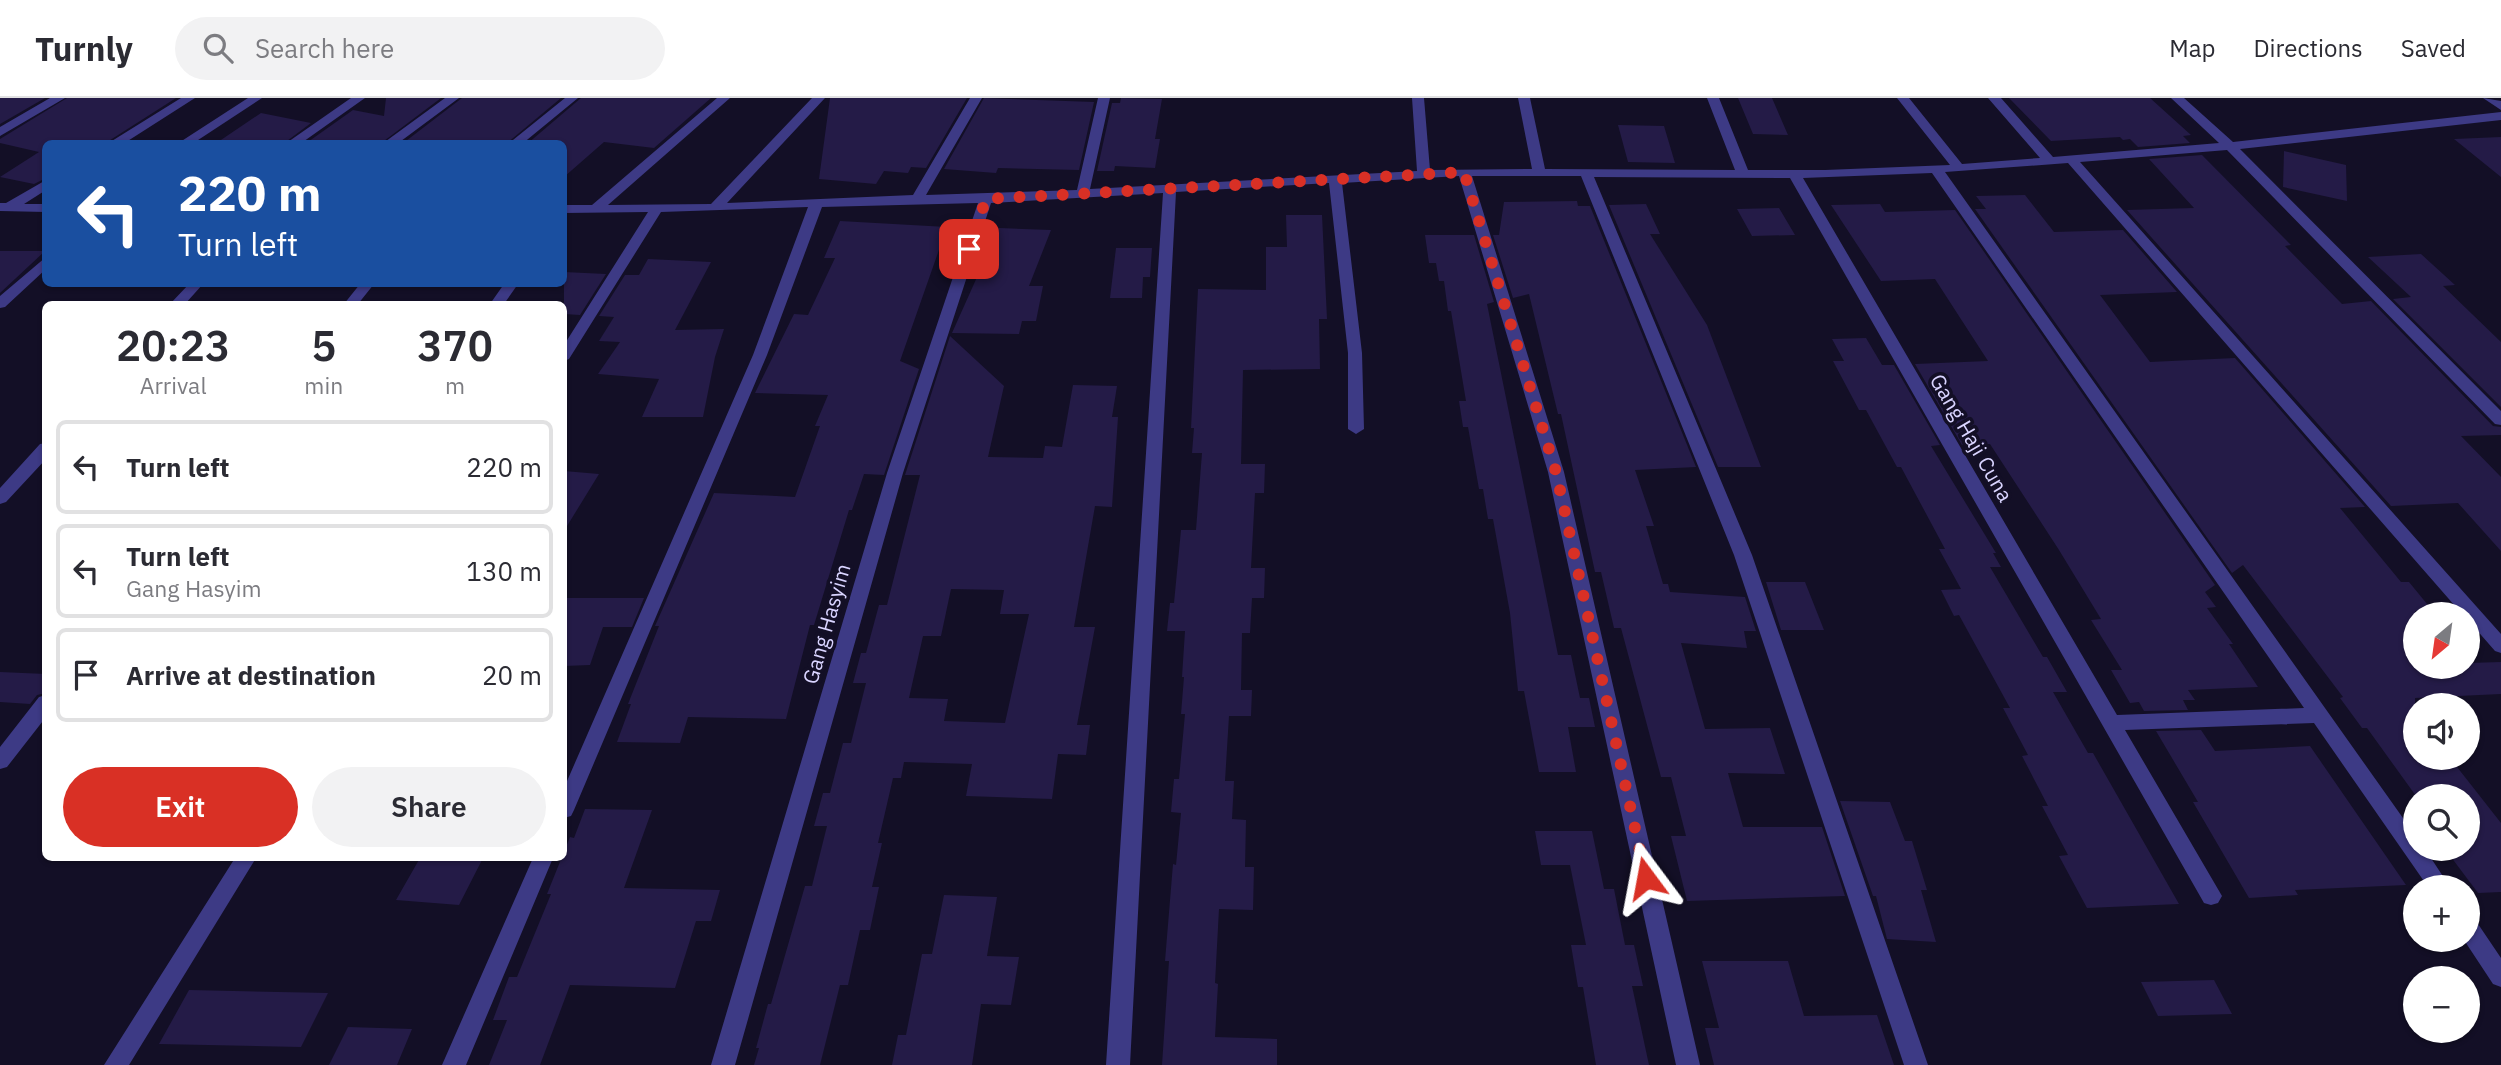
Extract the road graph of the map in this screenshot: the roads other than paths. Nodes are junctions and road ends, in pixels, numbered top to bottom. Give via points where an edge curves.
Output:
1 (59, 98) edge
2 (189, 98) edge
3 (256, 98) edge
4 (359, 98) edge
5 (453, 98) edge
6 (572, 98) edge
7 (724, 98) edge
8 (819, 98) edge
9 (976, 98) edge
10 (1104, 98) edge
11 (1418, 98) edge
12 (1524, 98) edge
13 (1713, 98) edge
14 (1903, 98) edge
15 (1994, 98) edge
16 (2177, 98) edge
17 (2489, 98) edge
18 (2501, 106) edge
19 (2501, 116) edge
20 (0, 132) edge
21 (120, 140) edge
22 (189, 140) edge
23 (297, 140) edge
24 (394, 140) edge
25 (519, 140) edge
26 (2230, 146) junction
27 (2071, 159) junction
28 (2050, 161) junction
29 (1959, 168) junction
30 (1936, 169) junction
31 (1539, 171) junction
32 (1585, 171) junction
33 (1464, 172) junction
34 (1742, 173) junction
35 (1424, 174) junction
36 (1794, 174) junction
37 (1335, 178) junction
38 (42, 186) edge
39 (1170, 189) junction
40 (1083, 193) junction
41 (986, 199) junction
42 (917, 200) junction
43 (816, 204) junction
44 (4, 207) edge
45 (658, 207) junction
46 (42, 208) edge
47 (596, 208) junction
48 (715, 208) junction
49 (567, 209) edge
50 (42, 265) edge
51 (193, 287) edge
52 (365, 287) edge
53 (180, 301) edge
54 (354, 301) edge
55 (0, 304) edge
56 (567, 351) edge
57 (2501, 420) edge
58 (1356, 429) dead end
59 (42, 452) edge
60 (0, 498) edge
61 (2501, 646) edge
62 (42, 707) edge
63 (2319, 715) junction
64 (2112, 723) junction
65 (0, 761) edge
66 (567, 803) edge
67 (244, 861) edge
68 (542, 861) edge
69 (2432, 875) edge
70 (2211, 896) dead end
71 (2480, 946) edge
72 (2501, 977) edge
73 (116, 1065) edge
74 (454, 1065) edge
75 (723, 1065) edge
76 (1118, 1065) edge
77 (1688, 1065) edge
78 (1916, 1065) edge

1 - 20 street
2 - 21 street
3 - 22 street
4 - 23 street
5 - 24 street
6 - 25 street
7 - 47 street
8 - 48 street
9 - 42 street
10 - 40 street
11 - 35 street
12 - 31 street
13 - 34 street
14 - 29 street
15 - 28 street
16 - 26 street
17 - 18 street
19 - 26 street
26 - 27 street
26 - 57 street
27 - 28 street
27 - 61 street
28 - 29 street
29 - 30 street
30 - 36 street
30 - 63 street
31 - 32 street
31 - 33 street
32 - 34 street
32 - 78 street via 1743,555
33 - 35 street
33 - 77 street via 1556,472
34 - 36 street
35 - 37 street
36 - 64 street, Gang Haji Cuna
37 - 39 street
37 - 58 street via 1355,353
38 - 44 street
39 - 40 street
39 - 76 street
40 - 41 street
41 - 42 street
41 - 75 street, Gang Hasyim via 895,473
42 - 43 street
43 - 48 street
43 - 66 street via 760,355
44 - 46 street
45 - 47 street
45 - 48 street
45 - 56 street
47 - 49 street
50 - 55 street
51 - 53 street
52 - 54 street
59 - 60 street
62 - 65 street
63 - 64 street
63 - 69 street
64 - 70 street, Gang Haji Cuna
67 - 73 street
68 - 74 street
71 - 72 street

